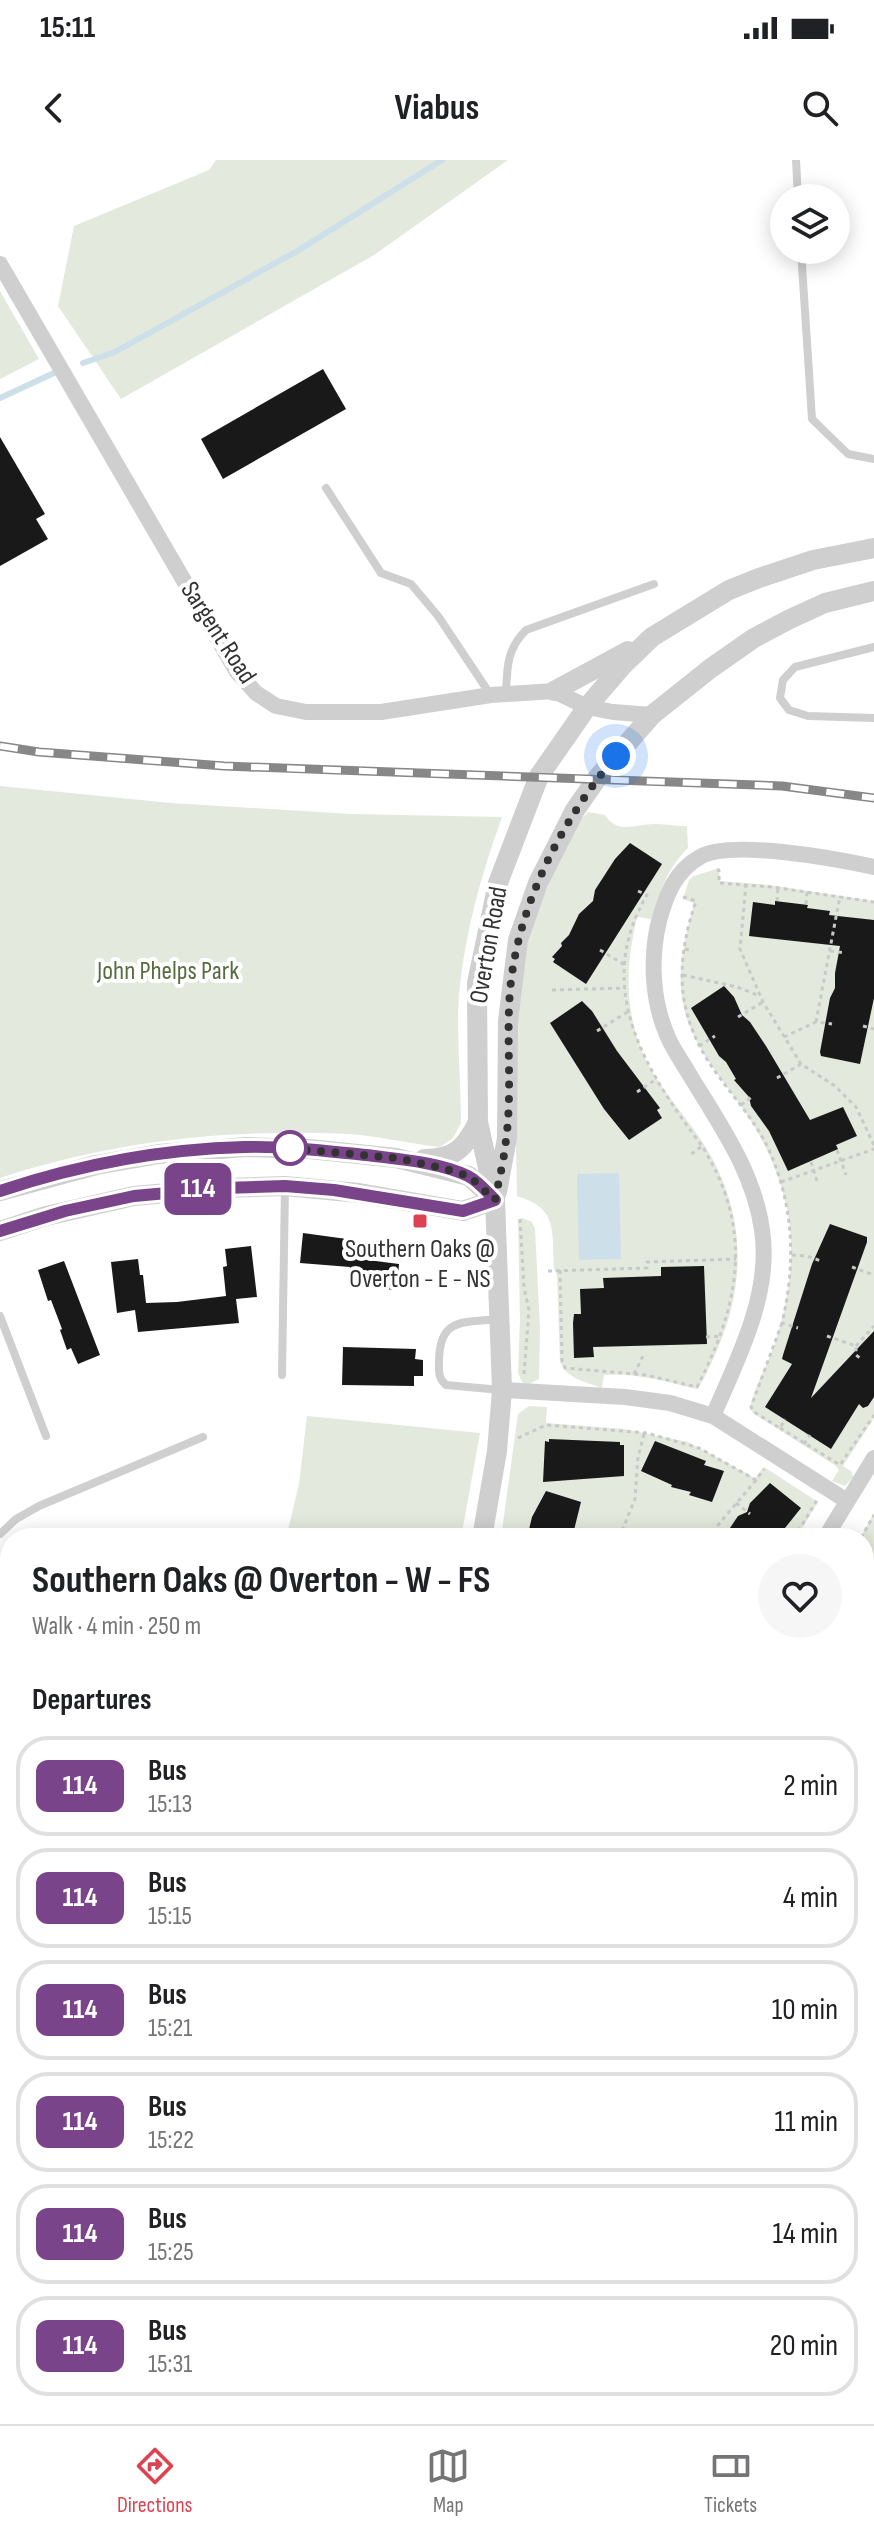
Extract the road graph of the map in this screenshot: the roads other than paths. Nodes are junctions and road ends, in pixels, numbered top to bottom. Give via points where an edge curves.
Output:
1 (796, 160) edge
2 (797, 184) edge
3 (0, 264) edge
4 (802, 264) edge
5 (874, 459) edge
6 (326, 488) dead end
7 (874, 548) edge
8 (654, 584) dead end
9 (874, 591) edge
10 (652, 637) junction
11 (874, 647) edge
12 (554, 691) junction
13 (498, 694) junction
14 (587, 707) junction
15 (652, 715) junction
16 (874, 718) edge
17 (874, 867) edge
18 (478, 1122) junction
19 (284, 1148) junction
20 (396, 1158) junction
21 (285, 1186) junction
22 (0, 1191) edge
23 (495, 1200) junction
24 (0, 1231) edge
25 (0, 1316) edge
26 (500, 1319) junction
27 (282, 1375) dead end
28 (502, 1390) junction
29 (713, 1416) junction
30 (46, 1436) dead end
31 (203, 1437) dead end
32 (874, 1458) edge
33 (847, 1501) junction
34 (6, 1528) edge
35 (484, 1528) edge
36 (831, 1528) edge

1 - 2 lane
3 - 13 street, Sargent Road via 237,672 256,693 276,706 306,712 381,712
4 - 5 lane via 812,419 848,454
6 - 13 lane via 381,573 411,584
7 - 10 street, Overton Road via 813,560 729,590
8 - 13 lane via 526,630 507,657
9 - 15 street via 825,603 754,638
10 - 12 street
10 - 14 street, Overton Road
11 - 16 lane via 795,667 783,680 780,698 789,710 808,716
12 - 13 street, Sargent Road
12 - 14 street, Sargent Road
14 - 15 street, Sargent Road
14 - 18 street, Overton Road via 539,776 498,883 477,983
15 - 23 street via 575,810 538,883 518,940 508,1021 507,1138
17 - 29 street via 779,852 723,851 702,855 688,865 675,877 664,902 653,965 657,1003 667,1035 745,1167 763,1235 754,1313
18 - 20 street via 467,1143 453,1154
18 - 23 street, Overton Road
19 - 20 street
19 - 21 street
19 - 22 street via 159,1154
20 - 23 street via 469,1176
21 - 23 street via 463,1211
21 - 24 street via 134,1196
21 - 27 lane
23 - 26 street, Overton Road
25 - 30 lane
26 - 28 street, Overton Road
26 - 28 lane via 446,1328 440,1340 439,1375 446,1385
28 - 29 street via 625,1397
28 - 35 street, Overton Road
29 - 33 street
31 - 34 lane via 39,1506
32 - 33 street
33 - 36 street

